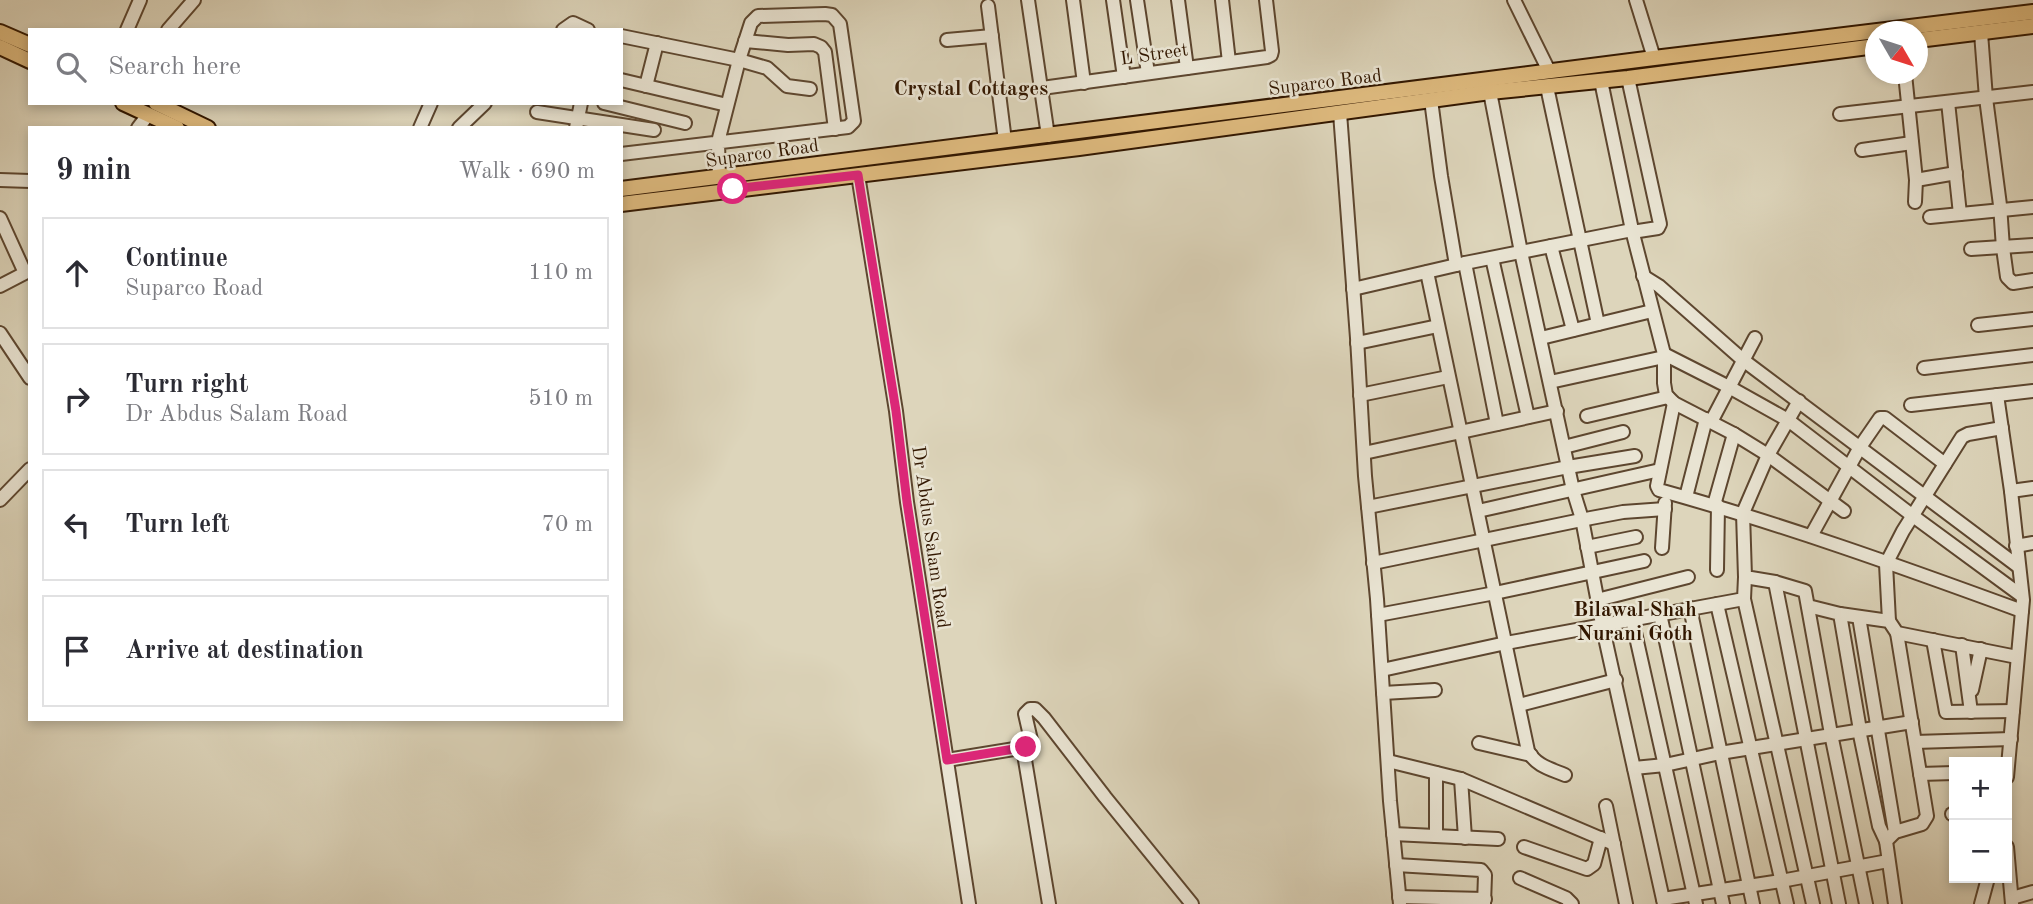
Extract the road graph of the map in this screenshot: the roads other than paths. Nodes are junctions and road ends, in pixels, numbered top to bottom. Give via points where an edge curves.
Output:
1 (140, 0) edge
2 (194, 0) edge
3 (1028, 0) edge
4 (1073, 0) edge
5 (1113, 0) edge
6 (1138, 0) edge
7 (1178, 0) edge
8 (1222, 0) edge
9 (1266, 0) edge
10 (1514, 0) edge
11 (1636, 0) edge
12 (988, 6) dead end
13 (2033, 12) edge
14 (1928, 26) edge
15 (2033, 26) edge
16 (128, 28) edge
17 (170, 28) edge
18 (566, 28) edge
19 (584, 28) edge
20 (0, 32) edge
21 (1981, 33) junction
22 (1865, 34) edge
23 (992, 36) junction
24 (623, 37) edge
25 (1928, 39) edge
26 (947, 40) dead end
27 (745, 41) junction
28 (657, 43) junction
29 (28, 44) edge
30 (0, 47) edge
31 (1865, 47) edge
32 (1654, 58) junction
33 (28, 60) edge
34 (738, 60) junction
35 (1632, 61) junction
36 (1229, 62) junction
37 (1187, 68) junction
38 (1549, 71) junction
39 (1148, 73) junction
40 (1124, 77) junction
41 (1631, 77) junction
42 (623, 80) edge
43 (1601, 81) junction
44 (1084, 83) junction
45 (1906, 84) edge
46 (646, 86) junction
47 (1547, 87) junction
48 (1042, 88) junction
49 (1472, 88) junction
50 (810, 89) dead end
51 (1490, 92) junction
52 (2033, 92) edge
53 (1986, 98) junction
54 (1431, 100) junction
55 (1948, 102) junction
56 (133, 105) edge
57 (429, 105) edge
58 (483, 105) edge
59 (581, 105) edge
60 (612, 105) edge
61 (727, 105) junction
62 (1908, 106) junction
63 (152, 109) edge
64 (537, 112) dead end
65 (1340, 113) junction
66 (1840, 114) dead end
67 (577, 123) edge
68 (685, 123) dead end
69 (139, 126) edge
70 (174, 126) edge
71 (202, 126) edge
72 (421, 126) edge
73 (461, 126) edge
74 (610, 126) edge
75 (623, 127) edge
76 (835, 129) junction
77 (654, 130) dead end
78 (1136, 132) junction
79 (1048, 136) junction
80 (1005, 141) junction
81 (718, 142) junction
82 (1912, 143) junction
83 (1862, 150) dead end
84 (623, 155) edge
85 (1956, 173) junction
86 (858, 175) junction
87 (719, 177) junction
88 (0, 180) edge
89 (1916, 180) junction
90 (747, 181) junction
91 (28, 182) edge
92 (623, 189) edge
93 (1915, 202) dead end
94 (623, 204) edge
95 (2033, 206) edge
96 (2001, 210) junction
97 (1960, 214) junction
98 (1930, 217) dead end
99 (0, 218) edge
100 (1632, 231) junction
101 (1580, 240) junction
102 (2033, 245) edge
103 (1551, 246) junction
104 (2003, 248) junction
105 (1971, 250) dead end
106 (1521, 251) junction
107 (1492, 258) junction
108 (1460, 265) junction
109 (1427, 272) junction
110 (1643, 276) junction
111 (27, 277) edge
112 (2033, 280) edge
113 (0, 286) edge
114 (1353, 289) junction
115 (1652, 311) junction
116 (2033, 319) edge
117 (1598, 324) junction
118 (1978, 325) dead end
119 (1438, 326) junction
120 (1573, 330) junction
121 (0, 333) edge
122 (1541, 338) junction
123 (1755, 338) dead end
124 (1357, 344) junction
125 (2033, 355) edge
126 (1664, 356) junction
127 (1743, 360) junction
128 (1924, 368) dead end
129 (28, 375) edge
130 (1448, 377) junction
131 (1550, 382) junction
132 (1729, 387) junction
133 (2033, 391) edge
134 (1360, 394) junction
135 (1997, 395) junction
136 (1671, 400) junction
137 (1799, 401) junction
138 (1912, 405) dead end
139 (1557, 411) junction
140 (1587, 416) dead end
141 (1528, 417) junction
142 (1709, 420) junction
143 (1788, 420) junction
144 (1497, 424) junction
145 (2002, 428) junction
146 (1461, 431) junction
147 (1623, 432) dead end
148 (1734, 434) junction
149 (1564, 447) junction
150 (1860, 447) junction
151 (1364, 453) junction
152 (1768, 455) junction
153 (1635, 456) dead end
154 (1945, 464) junction
155 (1568, 467) junction
156 (1849, 467) junction
157 (1660, 470) junction
158 (28, 471) edge
159 (1472, 486) junction
160 (2033, 488) edge
161 (1573, 490) junction
162 (2011, 491) junction
163 (1665, 492) junction
164 (1686, 497) junction
165 (1925, 498) junction
166 (0, 500) edge
167 (1830, 500) junction
168 (1716, 506) junction
169 (1368, 507) junction
170 (1665, 509) junction
171 (1478, 511) junction
172 (1844, 511) dead end
173 (1743, 513) junction
174 (1913, 516) junction
175 (1582, 519) junction
176 (1811, 536) junction
177 (1636, 537) dead end
178 (1483, 540) junction
179 (2033, 543) edge
180 (2017, 546) junction
181 (1587, 547) junction
182 (1662, 548) dead end
183 (1643, 561) dead end
184 (1373, 563) junction
185 (1886, 564) junction
186 (2019, 567) junction
187 (1717, 570) dead end
188 (1591, 572) junction
189 (1688, 577) dead end
190 (1745, 577) junction
191 (1775, 582) junction
192 (1495, 593) junction
193 (2022, 596) junction
194 (1744, 599) junction
195 (1597, 600) junction
196 (1717, 604) junction
197 (1808, 607) junction
198 (1690, 608) junction
199 (2022, 611) junction
200 (1660, 614) junction
201 (1840, 614) junction
202 (1378, 615) junction
203 (1859, 617) junction
204 (1632, 619) junction
205 (1889, 621) junction
206 (1602, 624) junction
207 (1897, 633) junction
208 (1933, 640) junction
209 (1506, 643) junction
210 (1962, 645) junction
211 (1981, 649) junction
212 (2017, 657) junction
213 (1382, 670) junction
214 (1616, 680) junction
215 (1435, 690) dead end
216 (1968, 692) junction
217 (1383, 693) junction
218 (1519, 705) junction
219 (2013, 711) junction
220 (1971, 712) junction
221 (1912, 722) junction
222 (1877, 727) junction
223 (1860, 730) junction
224 (1831, 734) junction
225 (1807, 738) junction
226 (2011, 739) junction
227 (1914, 742) junction
228 (1479, 743) dead end
229 (1777, 743) junction
230 (1023, 748) junction
231 (1751, 748) junction
232 (1720, 753) junction
233 (1531, 755) junction
234 (2009, 757) edge
235 (1692, 759) junction
236 (947, 760) junction
237 (1388, 761) junction
238 (1665, 765) junction
239 (1634, 768) junction
240 (1436, 773) junction
241 (1949, 773) edge
242 (1920, 774) junction
243 (1565, 775) dead end
244 (1461, 779) junction
245 (1606, 806) dead end
246 (1393, 834) junction
247 (1436, 836) junction
248 (1890, 837) junction
249 (1465, 838) junction
250 (1601, 838) junction
251 (1498, 839) dead end
252 (1614, 844) junction
253 (1524, 847) dead end
254 (1888, 861) junction
255 (1396, 865) junction
256 (1858, 866) junction
257 (1832, 870) junction
258 (1807, 875) junction
259 (1520, 878) dead end
260 (1782, 881) junction
261 (1987, 883) edge
262 (2010, 883) edge
263 (1749, 886) junction
264 (1720, 890) junction
265 (2033, 892) edge
266 (1695, 900) edge
267 (1399, 901) edge
268 (2012, 901) edge
269 (1484, 902) edge
270 (1663, 902) edge
271 (969, 904) edge
272 (1049, 904) edge
273 (1192, 904) edge
274 (1572, 904) edge
275 (1626, 904) edge
276 (1723, 904) edge
277 (1753, 904) edge
278 (1787, 904) edge
279 (1814, 904) edge
280 (1839, 904) edge
281 (1866, 904) edge
282 (1895, 904) edge
283 (1981, 904) edge

1 - 16 street
2 - 17 street
3 - 48 street
4 - 44 street
5 - 40 street
6 - 39 street
7 - 37 street
8 - 36 street
9 - 36 street, L Street via 1270,55
10 - 38 street
11 - 32 street
12 - 23 street
13 - 14 main road, Suparco Road
15 - 21 main road
18 - 19 street via 573,23
20 - 29 main road
21 - 25 main road
21 - 53 street
22 - 32 main road, Suparco Road
23 - 26 street
23 - 80 street
24 - 28 street
27 - 34 street
27 - 76 street via 821,47
27 - 76 street via 758,16 825,13 837,19 854,121
28 - 34 street
28 - 46 street
30 - 33 main road
31 - 41 main road, Suparco Road
32 - 35 main road, Suparco Road
34 - 50 street via 767,68 787,86
34 - 61 street
35 - 38 main road, Suparco Road
35 - 41 main road
36 - 37 street, L Street
37 - 39 street, L Street
38 - 49 main road, Suparco Road
39 - 40 street, L Street
40 - 44 street, L Street
41 - 43 main road, Suparco Road
41 - 100 street via 1660,224
42 - 46 street
43 - 47 main road, Suparco Road
43 - 100 street
44 - 48 street, L Street
45 - 62 street
46 - 61 street
47 - 51 main road, Suparco Road
47 - 101 street
48 - 79 street
49 - 51 main road, Suparco Road
49 - 54 main road, Suparco Road
49 - 78 main road, Suparco Road via 1315,101
51 - 106 street
52 - 53 street
53 - 55 street
53 - 96 street
54 - 65 main road, Suparco Road
54 - 108 street
55 - 62 street
55 - 85 street
56 - 63 main road
57 - 72 street
58 - 73 street
59 - 67 street
60 - 68 street
61 - 81 street
62 - 66 street
62 - 82 street
63 - 69 street
63 - 70 main road
63 - 71 main road
64 - 67 street
65 - 78 main road, Suparco Road
65 - 114 street
67 - 74 street
75 - 77 street
76 - 81 street
78 - 79 main road, Suparco Road
78 - 86 main road, Suparco Road
79 - 80 main road, Suparco Road
80 - 90 main road, Suparco Road via 854,159
81 - 84 street
81 - 87 street
82 - 83 street
82 - 89 street
85 - 89 street
85 - 97 street
86 - 90 main road, Suparco Road
86 - 236 street, Dr Abdus Salam Road
87 - 90 main road, Suparco Road
87 - 92 main road, Suparco Road
88 - 91 street
89 - 93 street
90 - 94 main road, Suparco Road
95 - 96 street
96 - 97 street
96 - 104 street
97 - 98 street
99 - 111 street
100 - 101 street
100 - 110 street
101 - 103 street
101 - 117 street
102 - 104 street
103 - 106 street
103 - 120 street
104 - 105 street
104 - 112 street via 2010,282
106 - 107 street
106 - 122 street
107 - 108 street
107 - 141 street
108 - 109 street
108 - 144 street
109 - 114 street
109 - 119 street
110 - 115 street
110 - 127 street
111 - 113 street
114 - 124 street
115 - 117 street
115 - 126 street
116 - 118 street
117 - 120 street
119 - 124 street
119 - 130 street
120 - 122 street
121 - 129 street
122 - 131 street
123 - 127 street
124 - 134 street
125 - 128 street
126 - 131 street
126 - 132 street
126 - 136 street via 1664,383
127 - 132 street
127 - 137 street
130 - 134 street
130 - 146 street
131 - 139 street
132 - 142 street
132 - 143 street
133 - 135 street
134 - 151 street
135 - 138 street
135 - 145 street
136 - 140 street
136 - 142 street
136 - 157 street
137 - 143 street
137 - 150 street
139 - 141 street
139 - 149 street
141 - 144 street
142 - 148 street
142 - 164 street
143 - 152 street
143 - 156 street
144 - 146 street
145 - 154 street via 1962,437
145 - 162 street
146 - 151 street
146 - 159 street
147 - 149 street
148 - 152 street
148 - 168 street
149 - 155 street
150 - 154 street via 1883,417
150 - 156 street
150 - 165 street
151 - 169 street
152 - 167 street
152 - 173 street
153 - 155 street
154 - 165 street
155 - 159 street
155 - 161 street
156 - 167 street
156 - 174 street
157 - 161 street
157 - 163 street via 1657,488
158 - 166 street
159 - 169 street
159 - 171 street
160 - 162 street
161 - 171 street
161 - 175 street
162 - 180 street
163 - 164 street
163 - 170 street
164 - 168 street
165 - 174 street
165 - 186 street
167 - 172 street
167 - 176 street
168 - 173 street
168 - 187 street
169 - 184 street
170 - 175 street
170 - 182 street
171 - 178 street
173 - 176 street
173 - 190 street
174 - 185 street
174 - 193 street
175 - 178 street
175 - 181 street
176 - 185 street
177 - 181 street
178 - 184 street
178 - 192 street
179 - 180 street
180 - 186 street
181 - 188 street
183 - 188 street
184 - 202 street
185 - 199 street
185 - 205 street
186 - 193 street
188 - 192 street
188 - 195 street
189 - 195 street
190 - 191 street
190 - 194 street
191 - 197 street via 1805,591
191 - 225 street
192 - 202 street
192 - 209 street
193 - 199 street
194 - 196 street
194 - 229 street
195 - 206 street
196 - 198 street
196 - 231 street
197 - 201 street
197 - 224 street
198 - 200 street
198 - 232 street
199 - 212 street
200 - 204 street
200 - 235 street
201 - 203 street
201 - 223 street
202 - 213 street
203 - 205 street
203 - 222 street
204 - 206 street
204 - 238 street
205 - 207 street
206 - 209 street
206 - 214 street
207 - 208 street
207 - 221 street
208 - 210 street
208 - 220 street via 1946,712
209 - 213 street
209 - 218 street
210 - 211 street
210 - 216 street
211 - 212 street
211 - 216 street
212 - 219 street
213 - 217 street
214 - 218 street
214 - 239 street
215 - 217 street
216 - 220 street
217 - 237 street
218 - 233 street
219 - 220 street
219 - 226 street
221 - 222 street
221 - 227 street
222 - 223 street
222 - 248 street
223 - 224 street
223 - 248 street via 1879,826
224 - 225 street
224 - 256 street
225 - 229 street
225 - 257 street
226 - 227 street
226 - 234 street
227 - 242 street
228 - 233 street
229 - 231 street
229 - 258 street
230 - 236 street
230 - 272 street
230 - 273 street via 1031,740 1025,714 1033,708
231 - 232 street
231 - 260 street
232 - 235 street
232 - 263 street
233 - 243 street via 1539,764
235 - 238 street
235 - 264 street
236 - 271 street, Dr Abdus Salam Road
237 - 240 street
237 - 246 street
238 - 239 street
238 - 266 street
239 - 270 street
240 - 244 street
240 - 247 street
241 - 242 street
242 - 248 street via 1927,816 1922,824
244 - 249 street
244 - 250 street
245 - 252 street
246 - 247 street
246 - 255 street
247 - 249 street
248 - 254 street
249 - 251 street
250 - 252 street
250 - 253 street via 1594,864 1587,869
252 - 275 street
254 - 256 street
254 - 282 street
255 - 267 street
255 - 269 street via 1482,870
256 - 257 street
256 - 281 street
257 - 258 street
257 - 280 street
258 - 260 street
258 - 279 street
259 - 274 street
260 - 263 street
260 - 278 street
261 - 283 street
262 - 268 street
263 - 264 street
263 - 277 street
264 - 266 street
264 - 276 street
265 - 268 street
266 - 270 street
267 - 269 street

